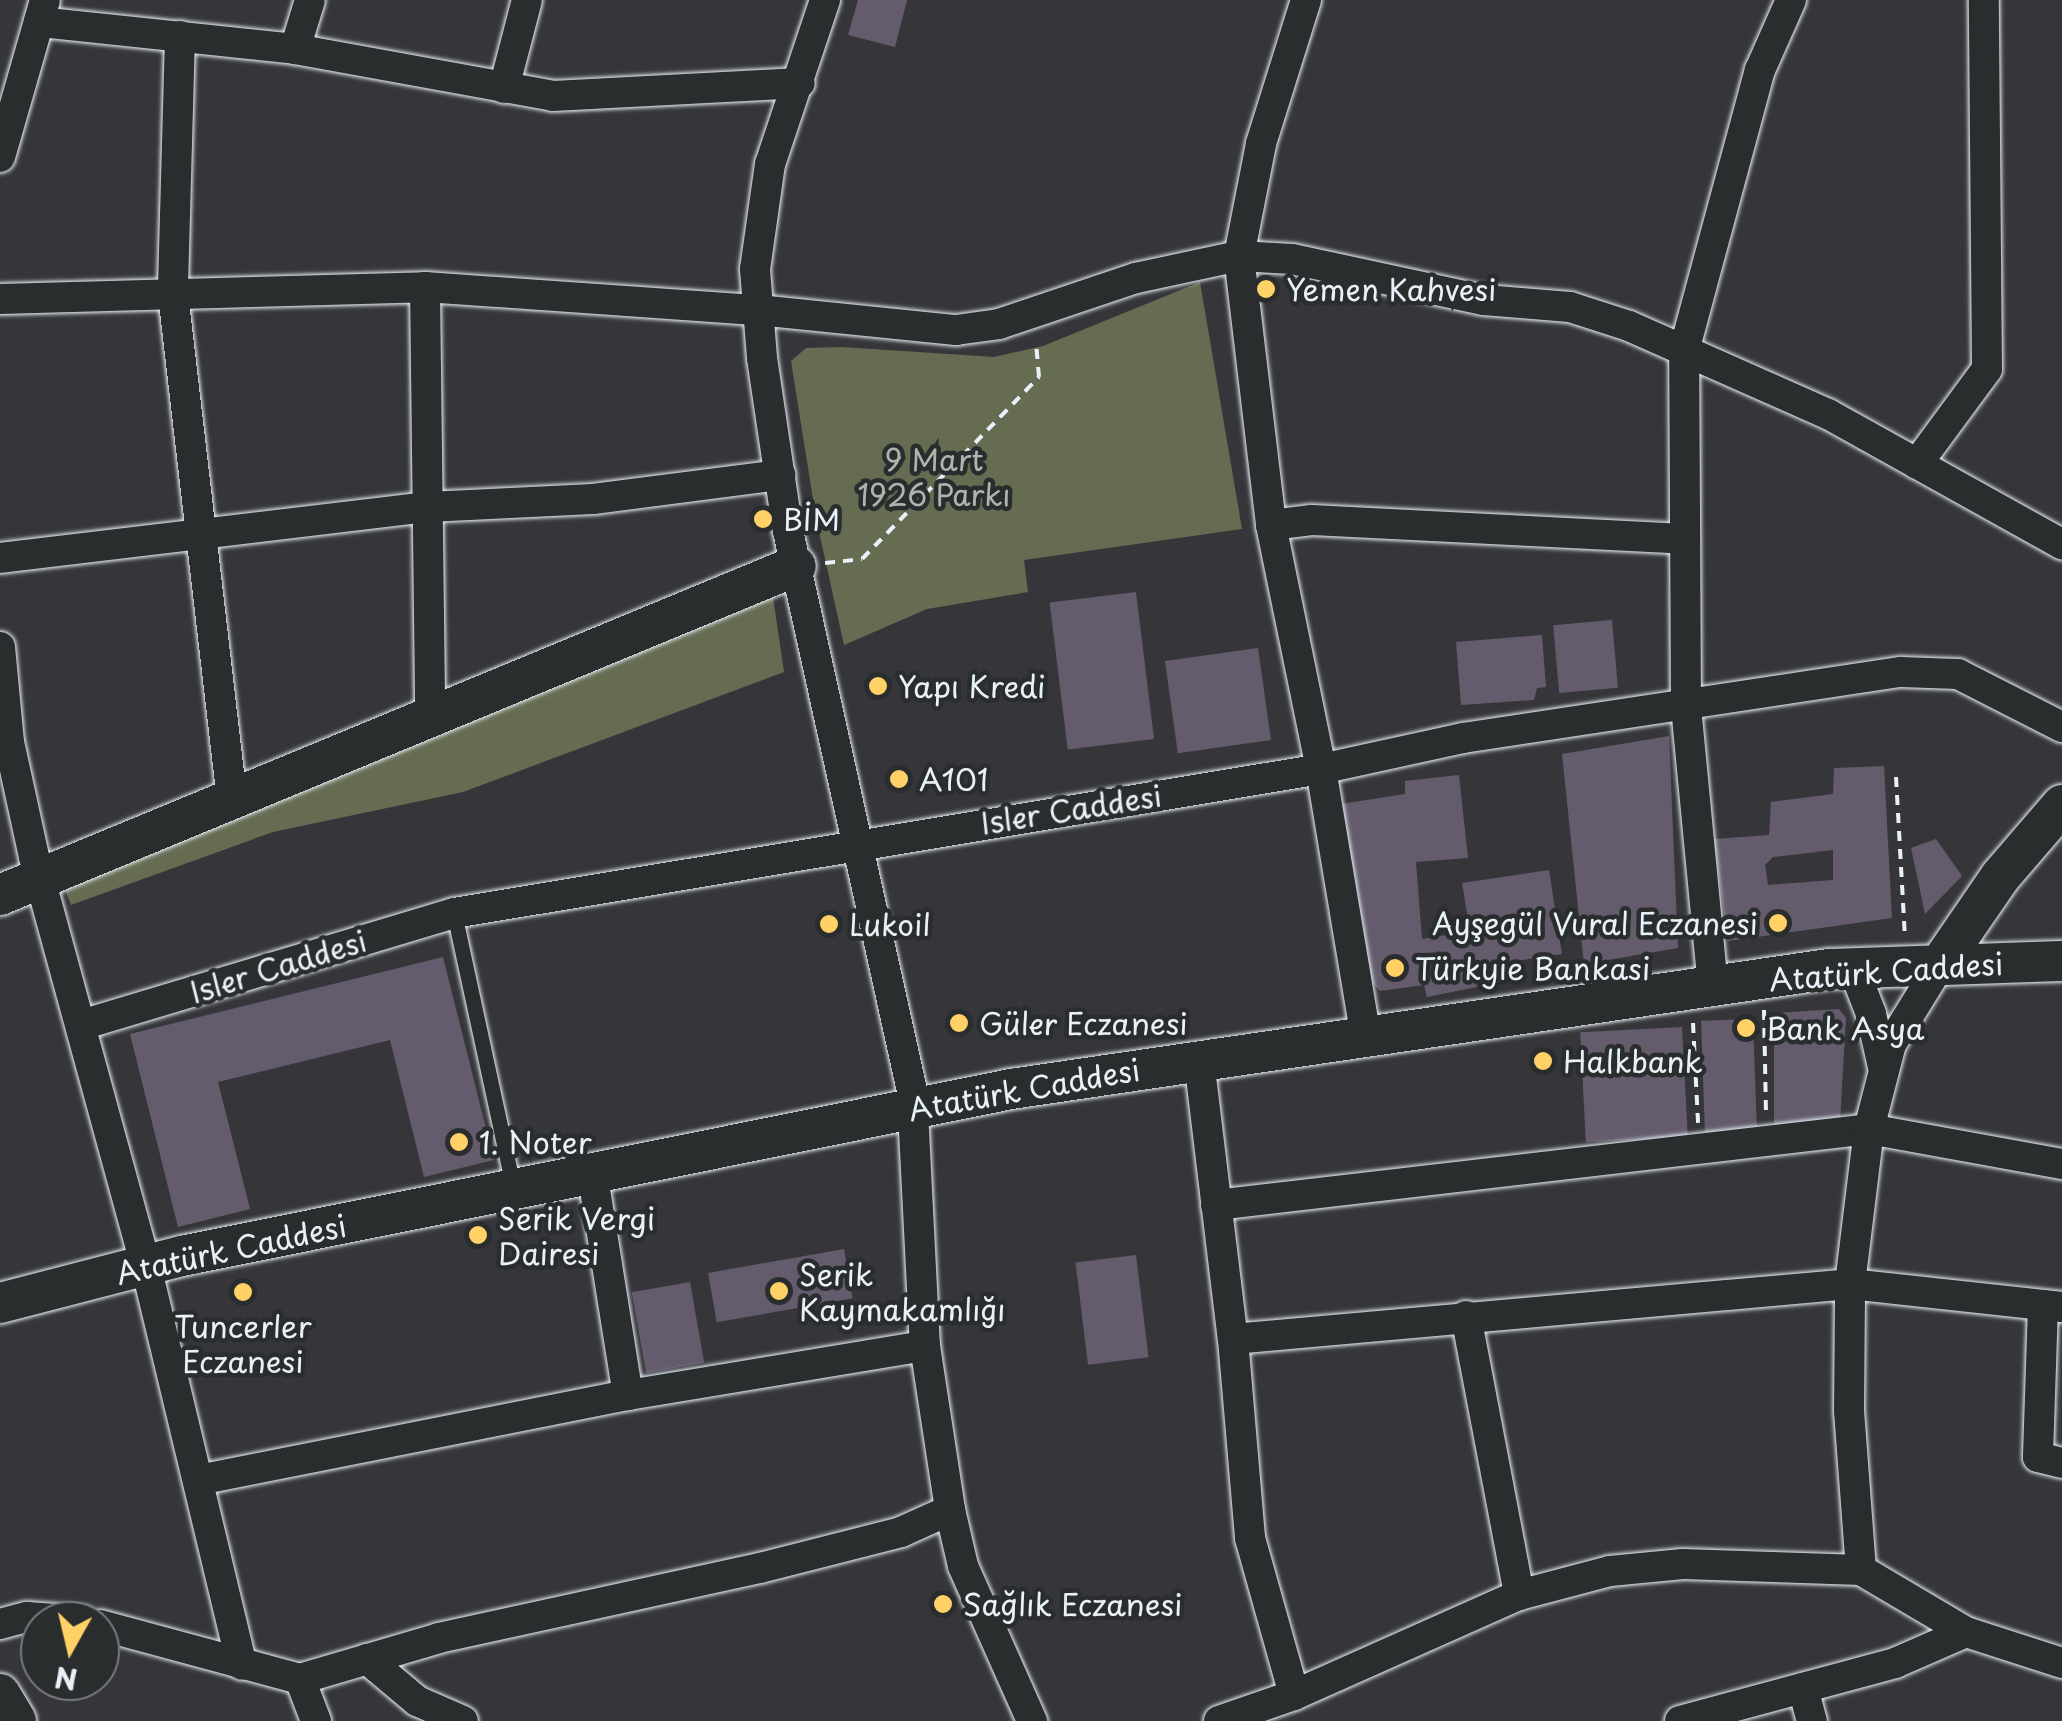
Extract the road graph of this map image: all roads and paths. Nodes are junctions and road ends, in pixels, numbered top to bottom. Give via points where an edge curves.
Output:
1 (310, 0) edge
2 (527, 0) edge
3 (825, 0) edge
4 (1306, 0) edge
5 (1791, 0) edge
6 (1984, 0) edge
7 (42, 11) edge
8 (180, 36) junction
9 (295, 48) junction
10 (800, 83) junction
11 (504, 88) junction
12 (0, 157) edge
13 (1240, 256) junction
14 (426, 287) junction
15 (173, 294) junction
16 (0, 299) edge
17 (758, 310) junction
18 (1033, 312) junction
19 (1684, 352) junction
20 (1917, 464) junction
21 (780, 475) junction
22 (428, 506) junction
23 (1271, 525) junction
24 (202, 533) junction
25 (1686, 539) junction
26 (2062, 544) edge
27 (0, 558) edge
28 (796, 566) junction
29 (0, 647) edge
30 (1686, 704) junction
31 (430, 718) junction
32 (2062, 727) edge
33 (1321, 769) junction
34 (1896, 777) dead end
35 (232, 799) junction
36 (2062, 805) edge
37 (856, 844) junction
38 (40, 878) junction
39 (0, 894) edge
40 (454, 913) junction
41 (1905, 936) dead end
42 (2062, 961) edge
43 (1941, 963) junction
44 (1852, 967) junction
45 (1764, 978) junction
46 (1702, 989) junction
47 (81, 1025) junction
48 (1366, 1037) junction
49 (1199, 1060) junction
50 (1883, 1067) junction
51 (913, 1108) junction
52 (1869, 1129) junction
53 (1767, 1140) junction
54 (1699, 1148) junction
55 (2062, 1164) edge
56 (592, 1171) junction
57 (514, 1189) junction
58 (1216, 1206) junction
59 (146, 1266) junction
60 (1850, 1284) junction
61 (0, 1302) edge
62 (2052, 1306) edge
63 (1466, 1316) junction
64 (1233, 1339) junction
65 (925, 1346) junction
66 (628, 1395) junction
67 (2062, 1463) edge
68 (198, 1480) junction
69 (950, 1510) junction
70 (1862, 1570) junction
71 (1519, 1595) junction
72 (120, 1630) edge
73 (1966, 1632) junction
74 (367, 1659) junction
75 (2062, 1663) edge
76 (242, 1665) junction
77 (300, 1679) junction
78 (1803, 1688) junction
79 (0, 1694) edge
80 (1294, 1695) junction
81 (16, 1721) edge
82 (316, 1721) edge
83 (464, 1721) edge
84 (1032, 1721) edge
85 (1219, 1721) edge
86 (1680, 1721) edge
87 (1812, 1721) edge

1 - 9 street
2 - 11 street
3 - 10 street
4 - 13 street via 1261,144
5 - 19 street via 1760,70
6 - 20 street via 1987,369
7 - 8 street
7 - 12 street
8 - 9 street
8 - 15 street
9 - 11 street
10 - 11 street via 552,96
10 - 17 street via 770,164 755,270
13 - 18 street via 1136,278
13 - 19 street via 1292,259 1484,300 1570,307
13 - 23 street
14 - 15 street
14 - 17 street
14 - 22 street
15 - 16 street
15 - 24 street
17 - 18 street via 956,330
17 - 21 street
18 - 28 path via 1039,377 862,558
19 - 20 street via 1828,414
19 - 25 street
20 - 26 street
21 - 22 street via 593,499
21 - 28 street
22 - 24 street
22 - 31 street
23 - 25 street via 1312,520
23 - 33 street
24 - 27 street
24 - 35 street
25 - 30 street
28 - 31 main road
28 - 37 street
29 - 38 street via 9,742
30 - 32 street, Isler Caddesi via 1901,672 1958,674
30 - 33 street, Isler Caddesi via 1462,738
30 - 46 street
31 - 35 main road
33 - 37 street, Isler Caddesi
33 - 48 street
34 - 41 path
35 - 38 main road
36 - 43 main road via 1988,893
37 - 40 street, Isler Caddesi
37 - 51 street
38 - 39 main road
38 - 47 street
40 - 47 street, Isler Caddesi
40 - 57 lane
42 - 43 main road, Atatürk Caddesi
43 - 44 main road, Atatürk Caddesi
43 - 50 street via 1900,1023
44 - 45 main road, Atatürk Caddesi
44 - 50 street
45 - 46 main road, Atatürk Caddesi
45 - 53 path
46 - 48 main road, Atatürk Caddesi
46 - 54 path
47 - 59 street
48 - 49 main road, Atatürk Caddesi
49 - 51 main road, Atatürk Caddesi
49 - 58 street
50 - 52 street
51 - 56 main road, Atatürk Caddesi
51 - 65 street
52 - 53 street
52 - 55 street
52 - 60 street
53 - 54 street
54 - 58 street
56 - 57 main road, Atatürk Caddesi
56 - 66 street
57 - 59 main road, Atatürk Caddesi
58 - 64 street
59 - 61 main road, Atatürk Caddesi
59 - 68 street
60 - 62 street
60 - 63 street
60 - 70 street via 1849,1411
62 - 67 street via 2038,1457
63 - 64 street
63 - 71 street
64 - 80 street via 1250,1538
65 - 66 street
65 - 69 street
66 - 68 street
68 - 76 street
69 - 74 street via 900,1532 813,1555
69 - 84 street via 962,1566
70 - 71 street via 1683,1564 1610,1571
70 - 73 street
71 - 80 street
72 - 76 street
73 - 75 street
73 - 78 street via 1895,1663
74 - 77 street
74 - 83 street via 417,1702
76 - 77 street
77 - 82 street
78 - 86 street
78 - 87 street
79 - 81 main road
80 - 85 street

